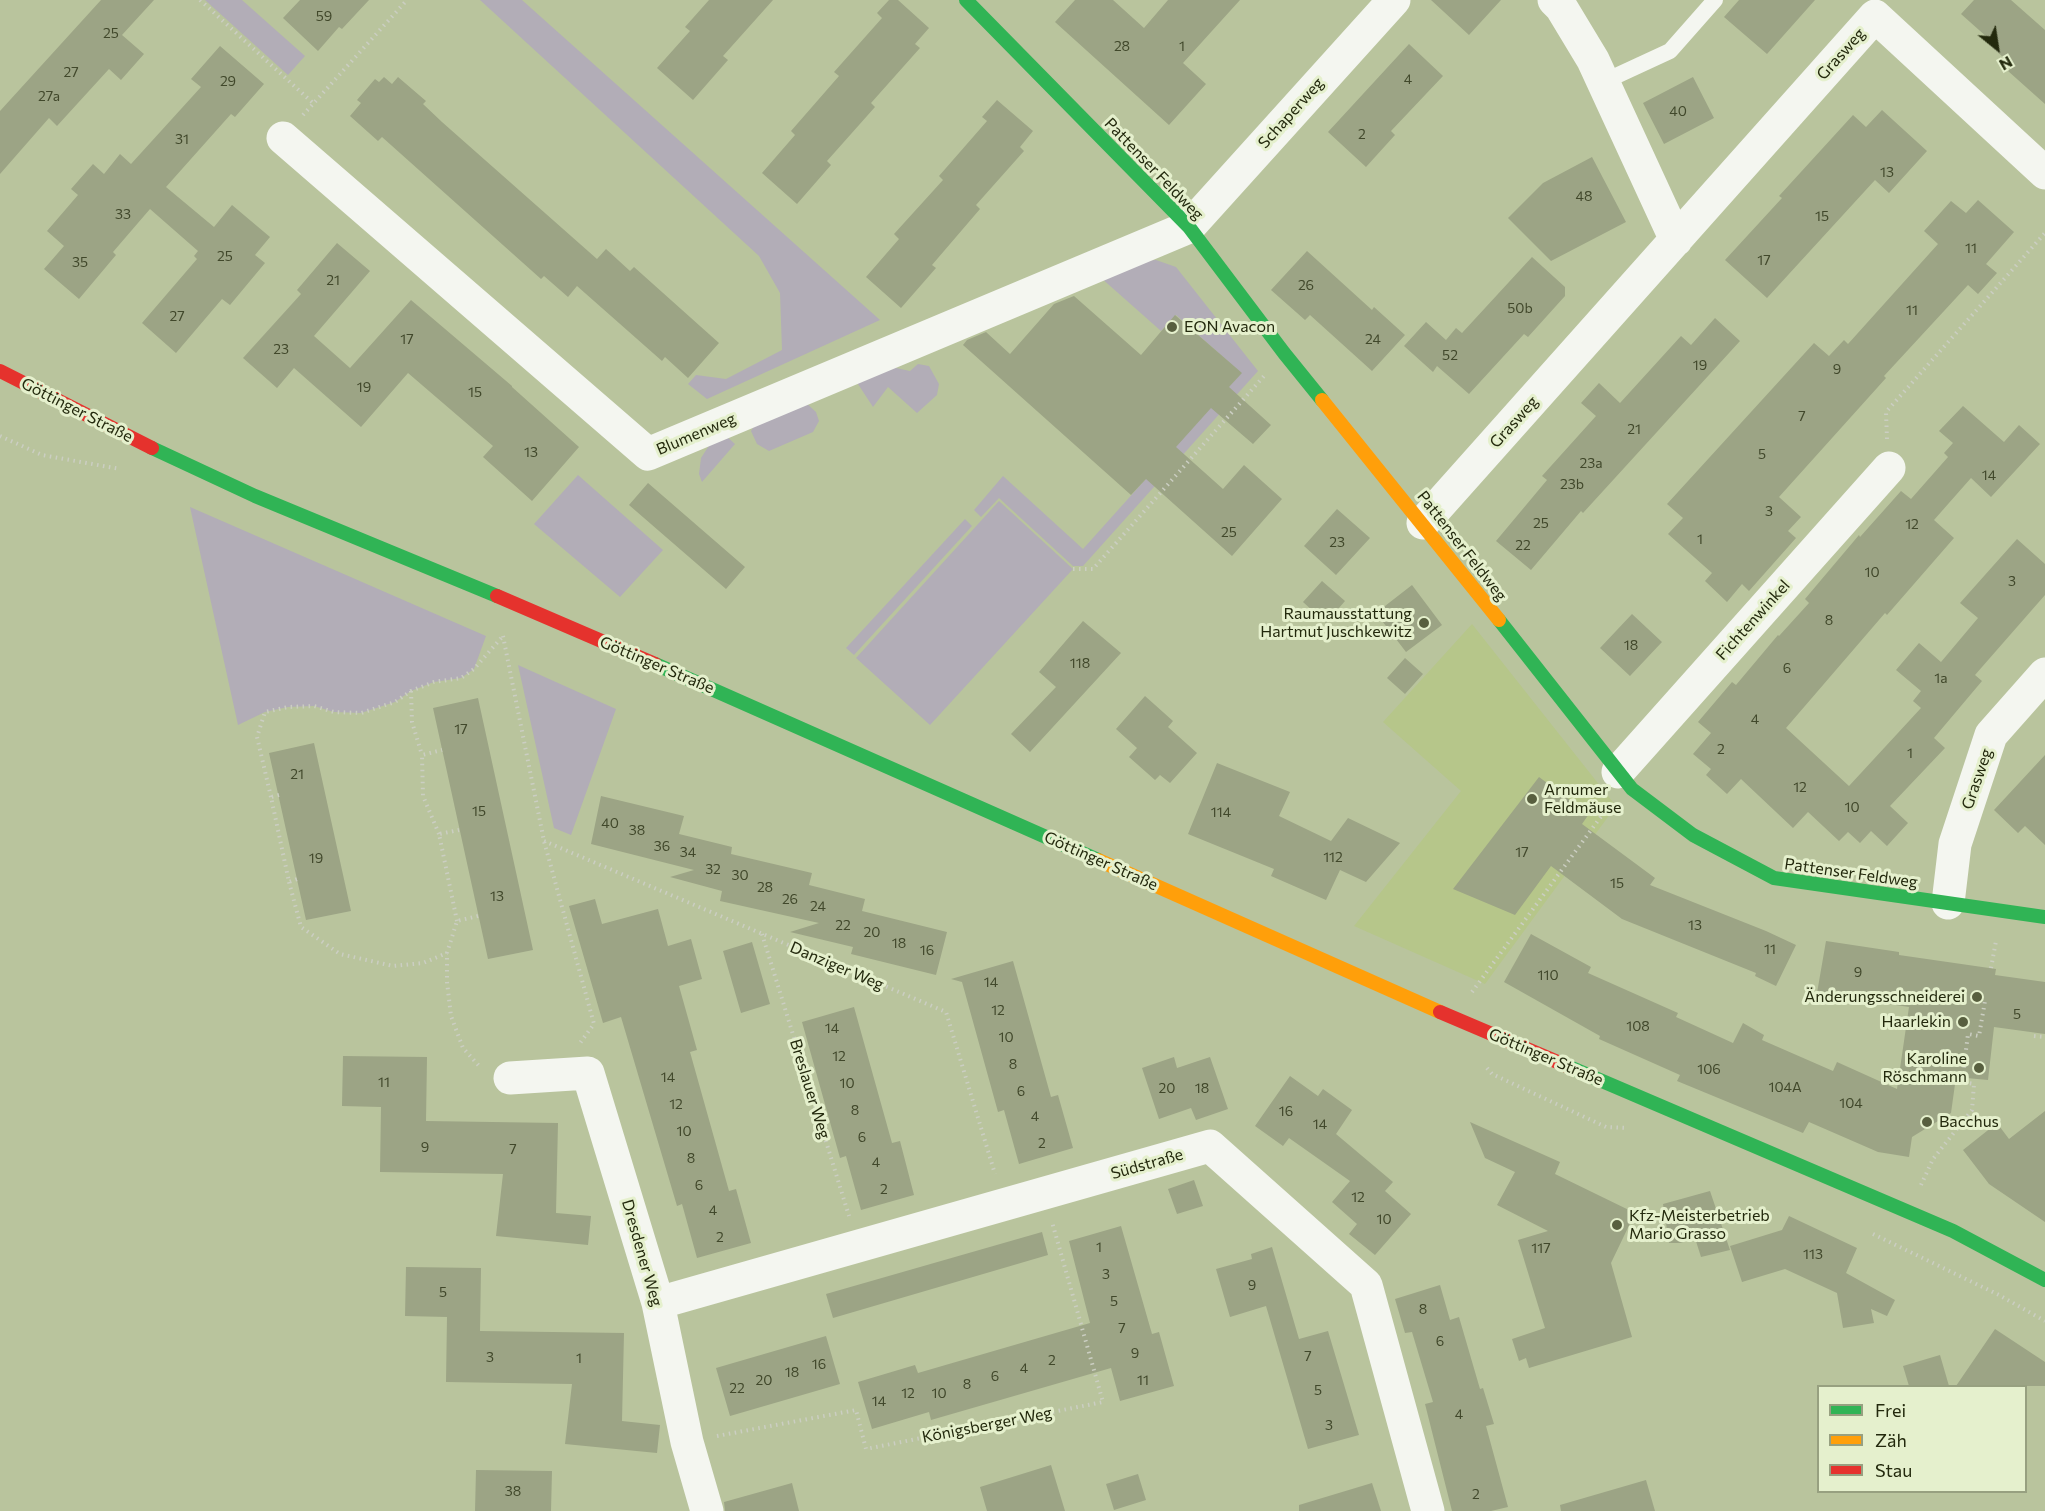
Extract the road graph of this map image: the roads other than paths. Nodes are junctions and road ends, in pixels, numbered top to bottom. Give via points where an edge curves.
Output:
1 (966, 0) edge
2 (1394, 0) edge
3 (1554, 0) edge
4 (1715, 0) edge
5 (1603, 82) junction
6 (283, 138) road end
7 (2045, 173) edge
8 (1189, 227) junction
9 (1676, 240) junction
10 (0, 371) edge
11 (0, 390) edge
12 (154, 449) junction
13 (1889, 468) road end
14 (1423, 523) junction
15 (2045, 674) edge
16 (1622, 778) junction
17 (1948, 903) junction
18 (2045, 917) edge
19 (510, 1078) road end
20 (2045, 1280) edge
21 (658, 1303) junction
22 (707, 1511) edge
23 (1428, 1511) edge

1 - 8 street, Pattenser Feldweg
2 - 8 street, Schaperweg
3 - 5 street via 1583,42
4 - 5 lane via 1670,51
5 - 9 street
6 - 8 street, Blumenweg via 648,454
7 - 9 street, Grasweg via 1875,16
8 - 14 street, Pattenser Feldweg via 1284,353
9 - 14 street, Grasweg
10 - 12 street, Göttinger Straße
11 - 12 street, Göttinger Straße
12 - 20 street, Göttinger Straße via 255,496 796,725 1453,1018 1953,1231
13 - 16 street, Fichtenwinkel
14 - 16 street, Pattenser Feldweg
15 - 17 street, Grasweg via 1991,735 1955,844
16 - 17 street, Pattenser Feldweg via 1693,835 1774,878
17 - 18 street, Pattenser Feldweg
19 - 21 street, Dresdener Weg via 588,1073
21 - 22 street, Dresdener Weg via 687,1442
21 - 23 street, Südstraße via 1210,1146 1366,1285

